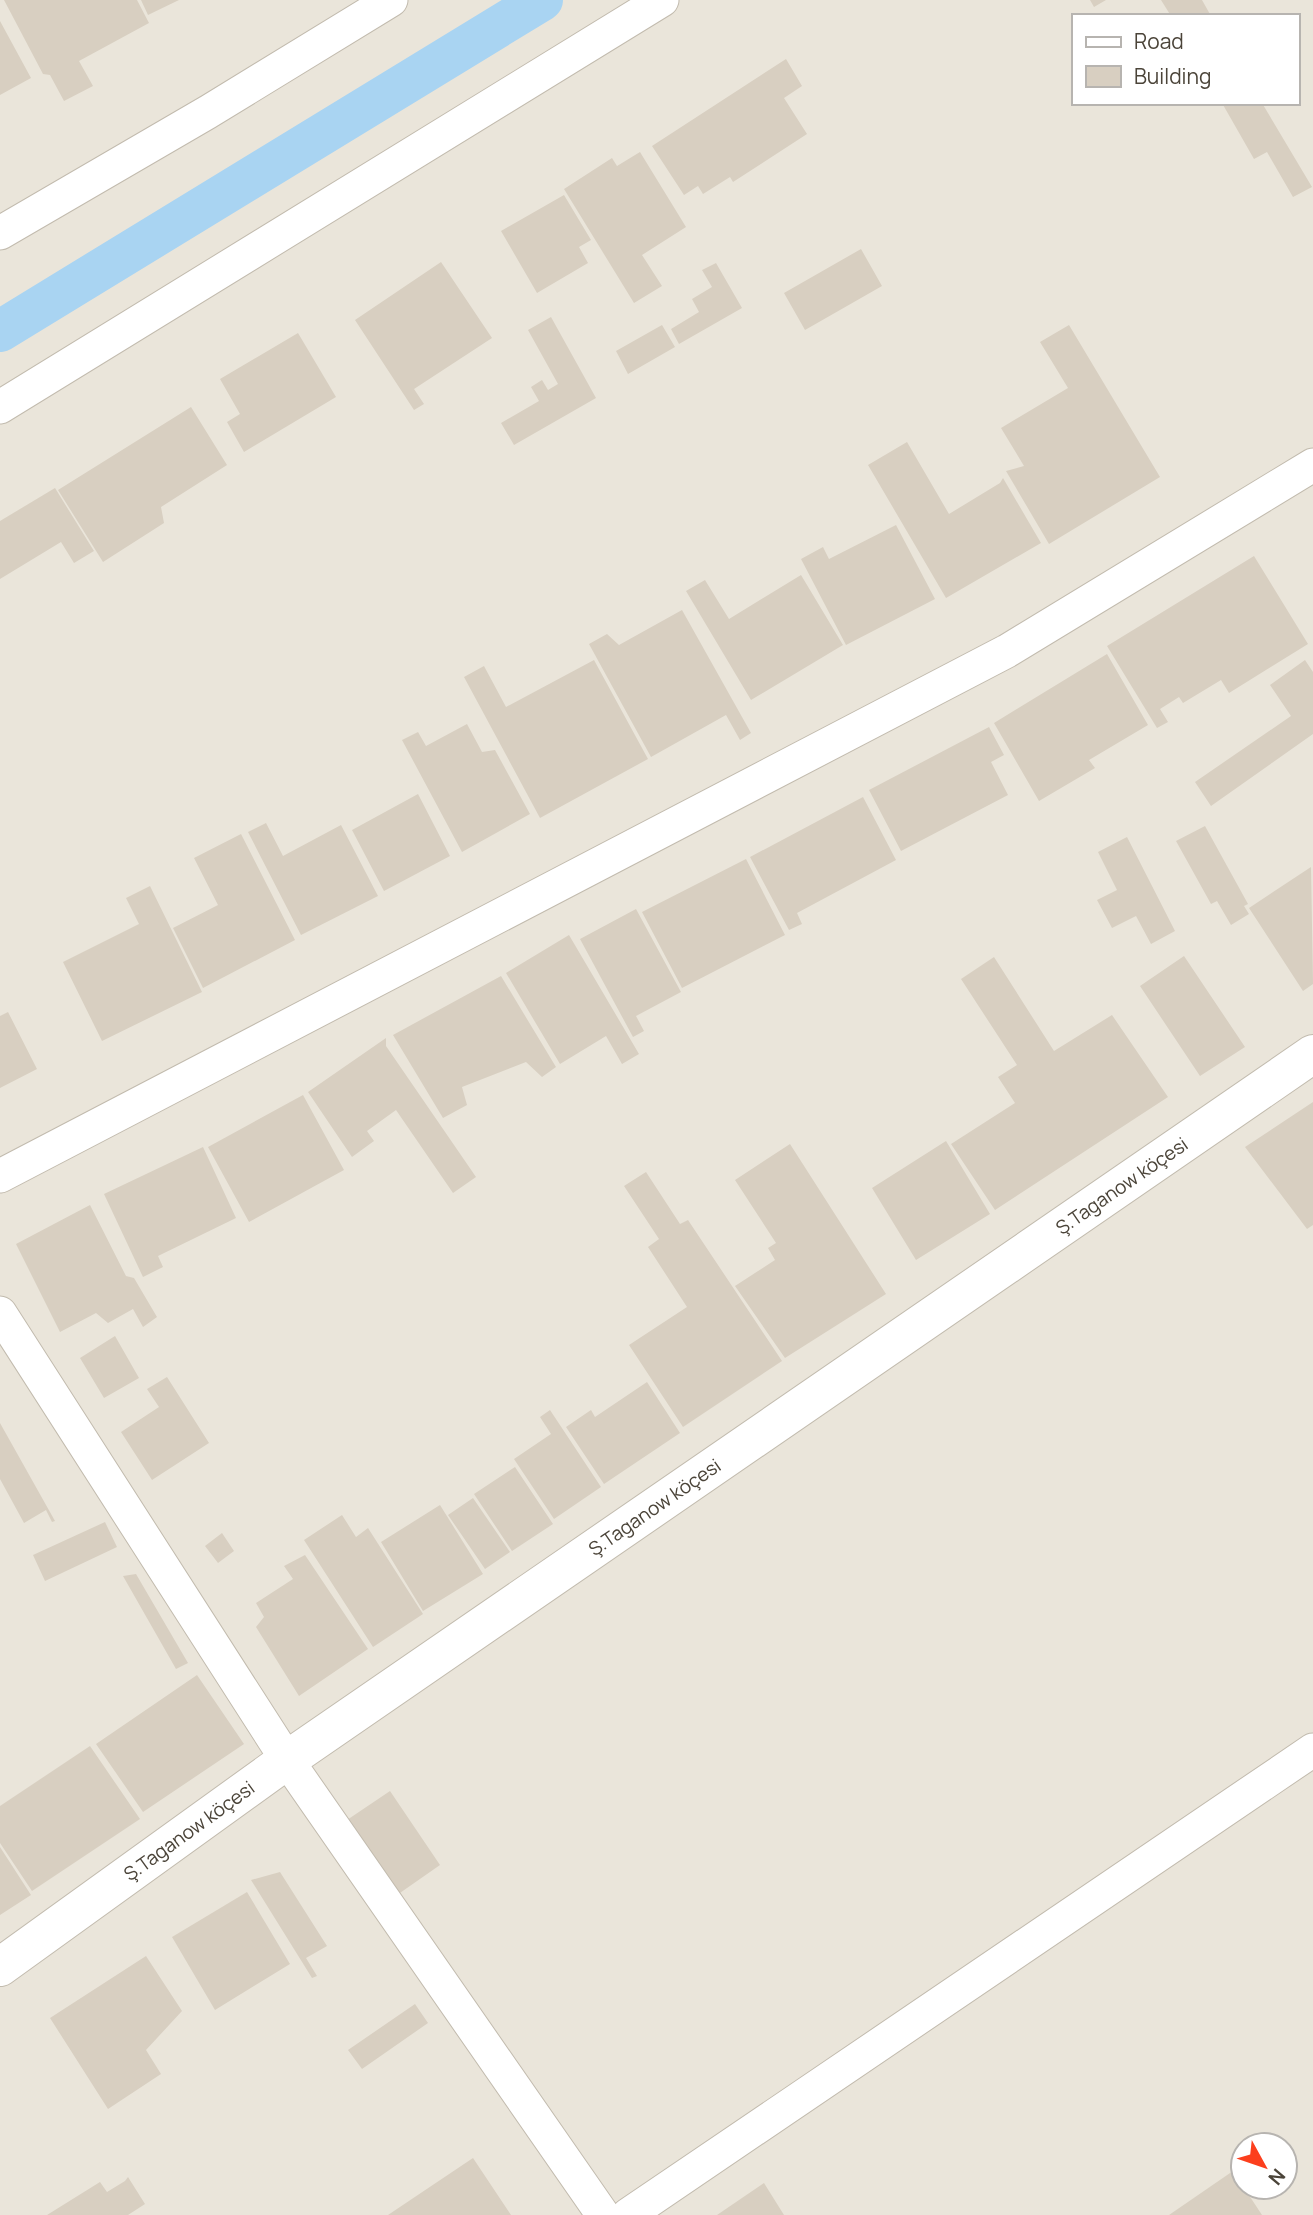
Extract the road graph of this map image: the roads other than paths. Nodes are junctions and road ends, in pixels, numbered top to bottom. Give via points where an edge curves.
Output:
1 (391, 0) edge
2 (662, 0) edge
3 (0, 233) edge
4 (0, 407) edge
5 (1313, 465) edge
6 (1313, 1054) edge
7 (0, 1176) edge
8 (0, 1313) edge
9 (1313, 1750) edge
10 (287, 1760) junction
11 (0, 1967) edge
12 (603, 2215) edge
13 (628, 2215) edge

1 - 3 street
2 - 4 street
5 - 7 street via 1007,651
6 - 10 street, Ş.Taganow köçesi
8 - 10 street
9 - 13 street
10 - 11 street, Ş.Taganow köçesi
10 - 12 street

